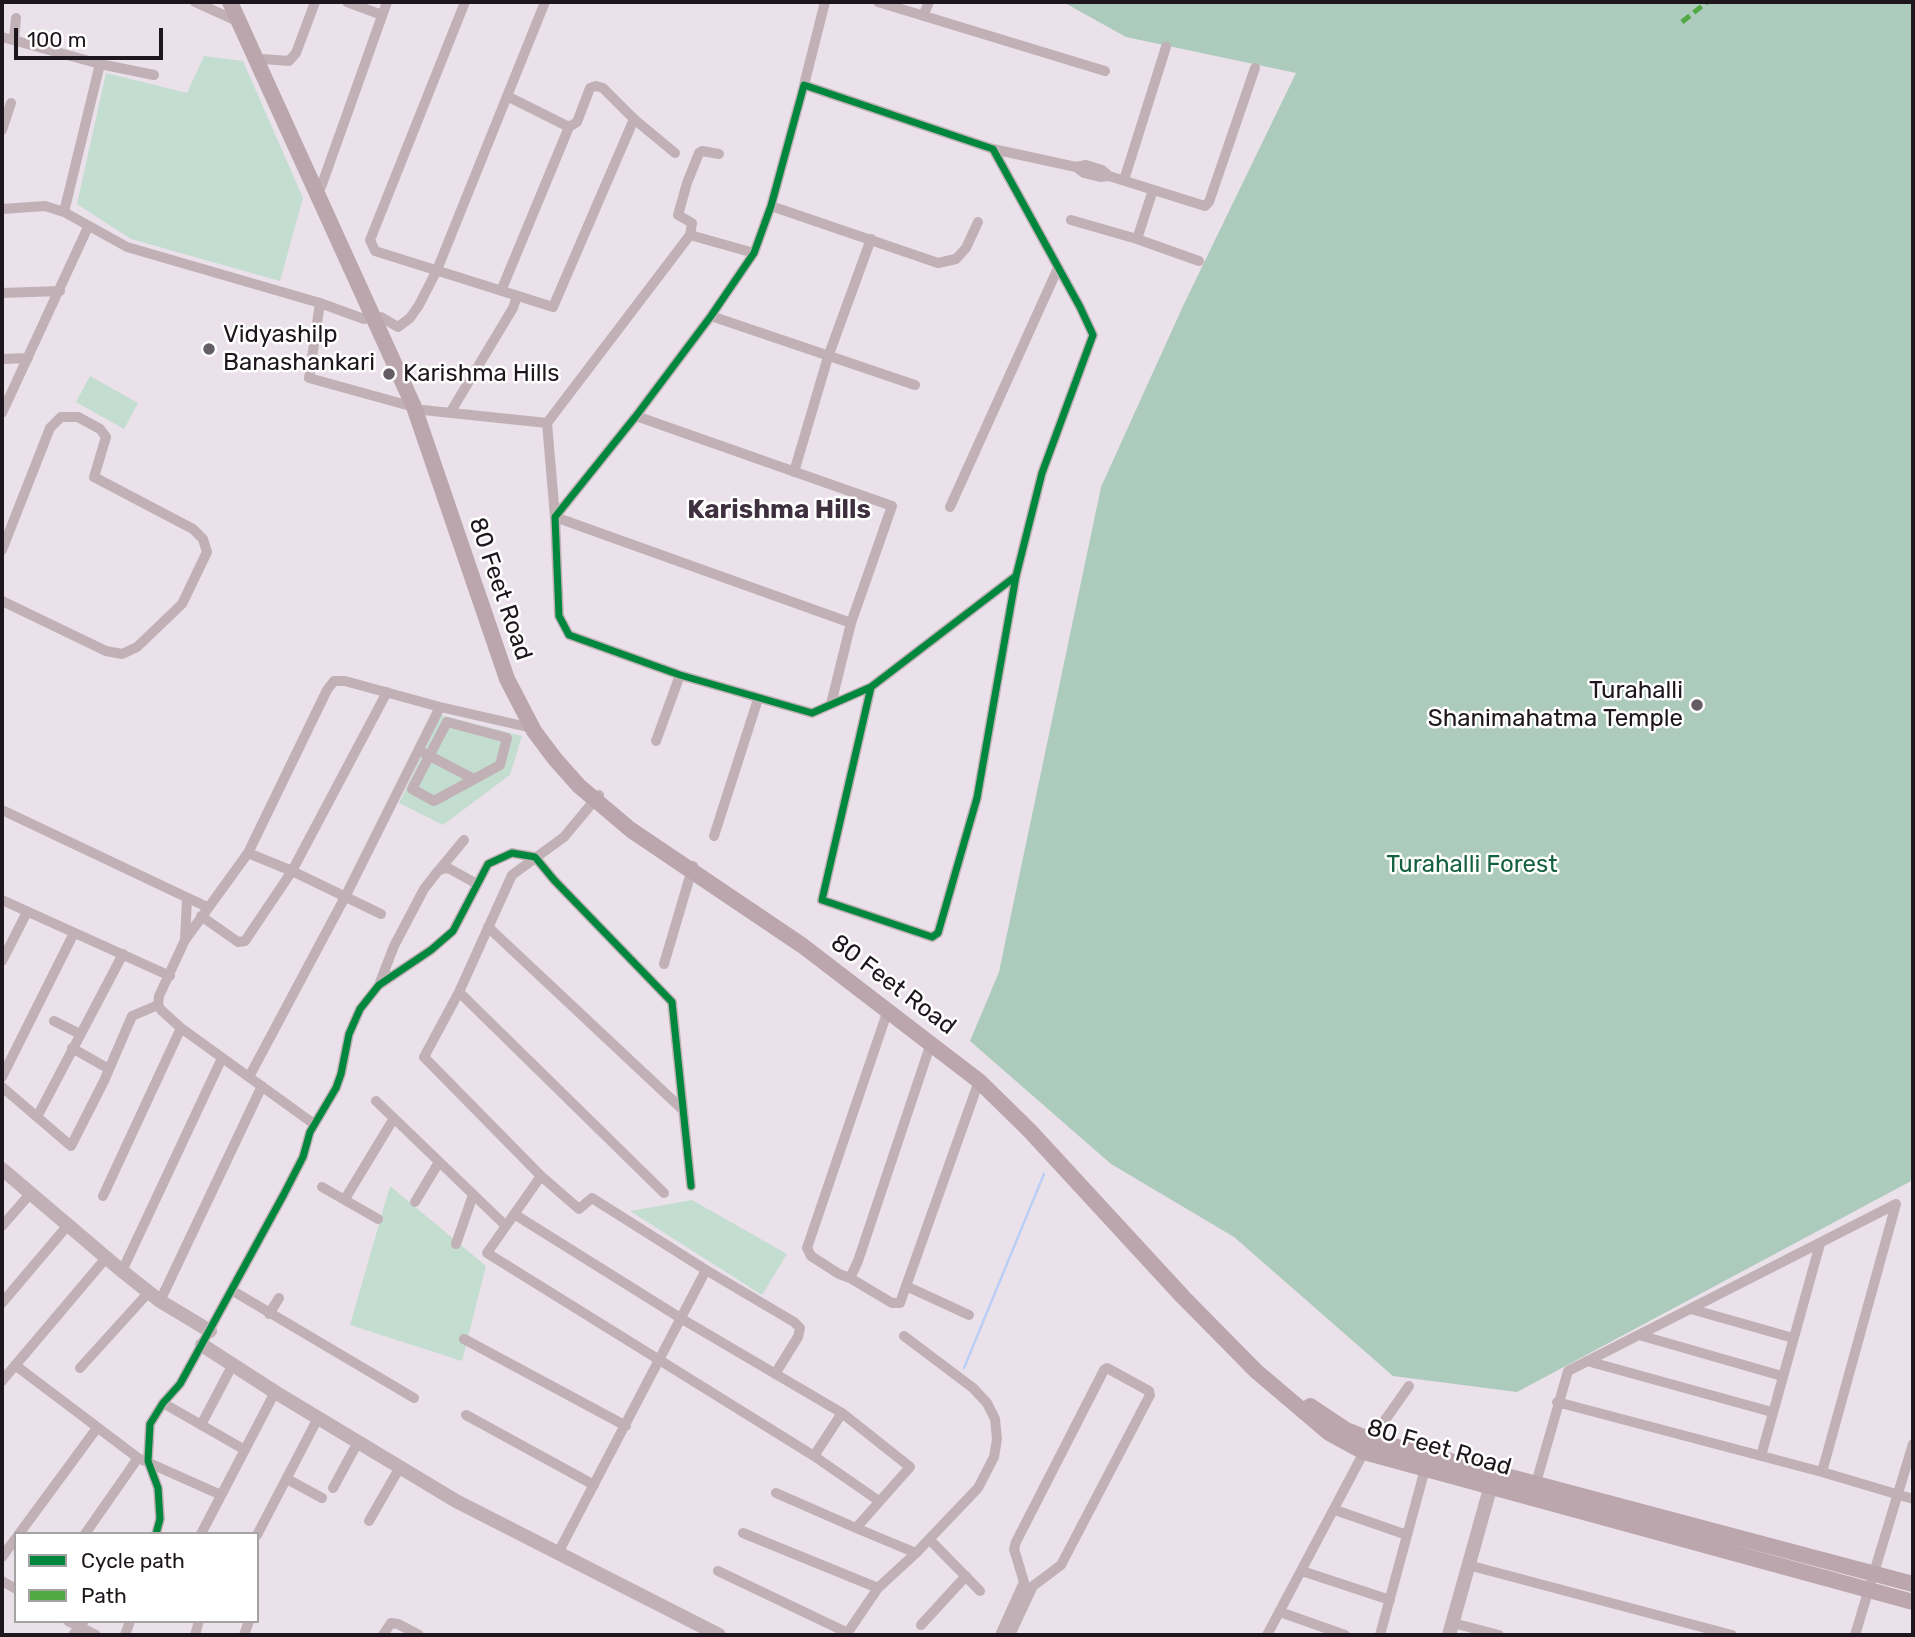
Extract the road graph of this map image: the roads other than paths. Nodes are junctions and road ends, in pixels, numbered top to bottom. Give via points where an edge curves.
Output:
1 (195, 2) edge
2 (230, 2) edge
3 (237, 2) edge
4 (314, 2) edge
5 (347, 2) edge
6 (387, 2) edge
7 (465, 2) edge
8 (545, 2) edge
9 (825, 2) edge
10 (878, 2) edge
11 (929, 2) edge
12 (382, 15) junction
13 (923, 16) junction
14 (16, 18) dead end
15 (239, 22) junction
16 (2, 37) edge
17 (14, 40) junction
18 (1166, 47) dead end
19 (263, 59) junction
20 (100, 65) junction
21 (1255, 68) dead end
22 (1105, 71) dead end
23 (154, 75) dead end
24 (804, 85) junction
25 (507, 96) junction
26 (11, 103) dead end
27 (634, 119) junction
28 (569, 127) junction
29 (2, 130) edge
30 (993, 149) junction
31 (675, 153) dead end
32 (719, 154) dead end
33 (1124, 180) junction
34 (321, 187) junction
35 (1153, 190) junction
36 (771, 206) junction
37 (2, 209) edge
38 (64, 212) junction
39 (1071, 219) dead end
40 (978, 222) dead end
41 (88, 228) junction
42 (690, 235) junction
43 (871, 239) junction
44 (1137, 239) junction
45 (754, 253) junction
46 (1199, 261) dead end
47 (1058, 268) junction
48 (437, 270) junction
49 (60, 291) junction
50 (501, 291) junction
51 (2, 293) edge
52 (517, 296) junction
53 (320, 303) junction
54 (711, 316) junction
55 (377, 318) junction
56 (828, 357) junction
57 (28, 358) junction
58 (2, 359) edge
59 (915, 385) dead end
60 (418, 408) junction
61 (2, 413) edge
62 (450, 413) junction
63 (636, 416) junction
64 (547, 423) junction
65 (794, 471) junction
66 (950, 507) dead end
67 (555, 517) junction
68 (2, 550) edge
69 (1016, 576) junction
70 (2, 601) edge
71 (851, 623) junction
72 (680, 675) junction
73 (872, 687) junction
74 (387, 692) junction
75 (758, 699) junction
76 (831, 704) junction
77 (440, 707) junction
78 (532, 727) junction
79 (656, 741) dead end
80 (418, 750) junction
81 (429, 756) junction
82 (474, 779) junction
83 (597, 798) junction
84 (2, 812) edge
85 (714, 836) dead end
86 (464, 840) dead end
87 (248, 853) junction
88 (535, 857) junction
89 (693, 867) junction
90 (440, 869) junction
91 (292, 871) junction
92 (477, 884) junction
93 (345, 897) junction
94 (187, 898) junction
95 (2, 900) edge
96 (27, 912) junction
97 (204, 912) junction
98 (381, 914) dead end
99 (488, 926) junction
100 (74, 933) junction
101 (185, 940) junction
102 (123, 954) junction
103 (2, 961) edge
104 (664, 964) dead end
105 (170, 976) junction
106 (379, 985) junction
107 (458, 992) junction
108 (158, 1005) junction
109 (888, 1010) junction
110 (54, 1021) dead end
111 (181, 1028) junction
112 (80, 1034) junction
113 (931, 1042) junction
114 (72, 1048) junction
115 (222, 1058) junction
116 (109, 1069) junction
117 (2, 1077) edge
118 (249, 1077) junction
119 (979, 1081) junction
120 (262, 1086) junction
121 (2, 1087) edge
122 (376, 1101) dead end
123 (682, 1108) junction
124 (37, 1117) junction
125 (394, 1118) junction
126 (314, 1124) junction
127 (439, 1162) junction
128 (2, 1169) edge
129 (541, 1176) junction
130 (691, 1186) dead end
131 (322, 1187) dead end
132 (664, 1193) dead end
133 (30, 1194) junction
134 (473, 1195) junction
135 (103, 1196) dead end
136 (345, 1199) junction
137 (415, 1202) dead end
138 (514, 1214) junction
139 (378, 1219) dead end
140 (2, 1226) edge
141 (68, 1226) junction
142 (506, 1226) junction
143 (456, 1244) dead end
144 (1820, 1244) junction
145 (106, 1258) junction
146 (706, 1270) junction
147 (122, 1271) junction
148 (850, 1278) junction
149 (906, 1286) junction
150 (233, 1291) junction
151 (155, 1296) junction
152 (279, 1298) dead end
153 (2, 1303) edge
154 (1691, 1309) junction
155 (269, 1314) junction
156 (969, 1315) dead end
157 (682, 1319) junction
158 (210, 1331) junction
159 (1639, 1335) junction
160 (904, 1336) dead end
161 (1793, 1338) junction
162 (464, 1339) dead end
163 (1233, 1341) junction
164 (202, 1345) junction
165 (1587, 1361) junction
166 (659, 1362) junction
167 (15, 1365) junction
168 (232, 1366) junction
169 (80, 1368) dead end
170 (775, 1374) junction
171 (1782, 1376) junction
172 (2, 1381) edge
173 (1409, 1386) dead end
174 (275, 1392) junction
175 (414, 1398) dead end
176 (1558, 1402) junction
177 (163, 1403) junction
178 (1772, 1412) junction
179 (842, 1413) junction
180 (466, 1415) dead end
181 (318, 1418) junction
182 (201, 1424) junction
183 (626, 1426) junction
184 (97, 1429) junction
185 (358, 1442) junction
186 (1913, 1444) edge
187 (1368, 1446) junction
188 (245, 1450) junction
189 (814, 1456) junction
190 (1761, 1456) junction
191 (143, 1460) junction
192 (400, 1467) junction
193 (1425, 1469) junction
194 (1822, 1472) junction
195 (287, 1479) junction
196 (1493, 1479) junction
197 (1536, 1483) junction
198 (594, 1485) junction
199 (333, 1488) dead end
200 (776, 1493) dead end
201 (221, 1495) junction
202 (1899, 1495) junction
203 (322, 1498) dead end
204 (1913, 1499) edge
205 (879, 1501) junction
206 (1335, 1510) junction
207 (160, 1519) junction
208 (369, 1521) dead end
209 (856, 1528) junction
210 (20, 1532) edge
211 (87, 1532) edge
212 (150, 1532) edge
213 (157, 1532) edge
214 (202, 1532) edge
215 (259, 1532) edge
216 (743, 1533) dead end
217 (1407, 1535) junction
218 (929, 1539) junction
219 (14, 1540) edge
220 (558, 1553) junction
221 (916, 1553) junction
222 (2, 1557) edge
223 (1468, 1565) junction
224 (1302, 1571) junction
225 (718, 1572) dead end
226 (1874, 1574) junction
227 (966, 1576) junction
228 (1913, 1584) edge
229 (878, 1588) junction
230 (1869, 1590) junction
231 (980, 1591) dead end
232 (1390, 1600) junction
233 (1913, 1602) edge
234 (1018, 1608) junction
235 (1280, 1612) junction
236 (921, 1625) dead end
237 (79, 1628) edge
238 (1451, 1629) edge
239 (847, 1634) edge
240 (96, 1635) edge
241 (383, 1635) edge
242 (419, 1635) edge
243 (719, 1635) edge
244 (1000, 1635) edge
245 (1010, 1635) edge
246 (1267, 1635) edge
247 (1345, 1635) edge
248 (1380, 1635) edge
249 (1499, 1635) edge
250 (1732, 1635) edge
251 (1855, 1635) edge

1 - 15 street
2 - 15 main road, 80 Feet Road
3 - 19 main road, 80 Feet Road
4 - 19 street via 289,61
5 - 12 street
6 - 12 street
7 - 48 street via 370,240 375,251
8 - 25 street
9 - 24 street
10 - 13 street
11 - 13 street
12 - 34 street
13 - 22 street
14 - 17 street
15 - 55 main road, 80 Feet Road
16 - 17 street
17 - 20 street
18 - 33 street
19 - 34 main road, 80 Feet Road
20 - 23 street
20 - 38 street
21 - 35 street via 1209,202 1205,206
24 - 30 street
24 - 36 street
25 - 28 street
25 - 48 street
26 - 29 street
27 - 28 street via 597,86 590,88 577,122
27 - 31 street
27 - 52 street via 553,307
28 - 50 street
30 - 33 street via 1076,167 1086,165
30 - 47 street
32 - 42 street via 699,153 687,183 678,215 692,223
33 - 35 street
34 - 55 main road, 80 Feet Road
35 - 44 street
36 - 43 street
36 - 45 street
37 - 38 street via 45,206
38 - 41 street
39 - 44 street
40 - 43 street via 966,248 956,259 945,262
41 - 49 street
41 - 53 street via 127,247
42 - 45 street
42 - 64 street
43 - 56 street
44 - 46 street
45 - 54 street
47 - 66 street
47 - 69 street via 1093,335 1042,473
48 - 50 street
48 - 55 street via 410,318 398,327
49 - 51 street
49 - 57 street
50 - 52 street
52 - 62 street
53 - 55 street via 364,320
53 - 60 street via 309,378
54 - 56 street
54 - 63 street
55 - 60 main road, 80 Feet Road
56 - 59 street
56 - 65 street
57 - 58 street
57 - 61 street
60 - 62 street
60 - 78 main road, 80 Feet Road via 499,657
60 - 83 main road, 80 Feet Road via 514,676 550,740
62 - 64 street
63 - 65 street
63 - 67 street
64 - 67 street
65 - 71 street via 892,506
67 - 71 street
67 - 72 street via 559,616 569,635
68 - 70 street via 50,428 61,417 78,417 100,429 106,438 94,477 192,529 203,539 207,552 182,604 137,647 121,654
69 - 73 street
69 - 73 street via 977,798 938,933 932,937 822,900
71 - 76 street
72 - 75 street
72 - 79 street
73 - 76 street
74 - 77 street
74 - 87 street via 334,681
74 - 91 street
75 - 76 street via 812,713
75 - 85 street
77 - 78 street
77 - 80 street
78 - 83 main road, 80 Feet Road via 566,773
80 - 81 street
80 - 93 street
81 - 82 street
81 - 82 street via 412,789 434,801
81 - 82 street via 447,722 507,738 500,765
83 - 88 street via 564,837
83 - 89 main road, 80 Feet Road
84 - 94 street
86 - 90 street
87 - 91 street
87 - 97 street
88 - 92 street via 512,853 488,864
88 - 99 street via 512,875
88 - 123 street via 672,1002
89 - 104 street
89 - 109 main road, 80 Feet Road
89 - 163 main road, 80 Feet Road via 808,940 984,1075
90 - 92 street via 450,869
90 - 106 street via 424,889 388,957
91 - 93 street
91 - 97 street via 244,942 238,942
92 - 106 street via 453,931
93 - 98 street
93 - 118 street
94 - 97 street
94 - 101 street
95 - 96 street
96 - 100 street
96 - 103 street
97 - 101 street
99 - 107 street
99 - 123 street
100 - 102 street
100 - 117 street
101 - 105 street
102 - 105 street
102 - 112 street
105 - 108 street
106 - 126 street via 354,1022 336,1088
107 - 129 street via 424,1057
107 - 132 street
108 - 111 street
108 - 116 street via 132,1016
109 - 113 main road, 80 Feet Road
109 - 148 street via 807,1248 811,1256
110 - 112 street
111 - 115 street
111 - 135 street
112 - 114 street
113 - 119 main road, 80 Feet Road
113 - 148 street
114 - 116 street
114 - 124 street
115 - 118 street
115 - 147 street
116 - 124 street via 71,1146
118 - 120 street
119 - 149 street
119 - 163 main road, 80 Feet Road via 1182,1297
120 - 126 street
120 - 151 street
121 - 124 street
122 - 125 street
123 - 130 street
125 - 127 street
125 - 136 street
126 - 150 street via 299,1166
127 - 134 street
127 - 137 street
128 - 133 street
129 - 138 street
129 - 146 street via 579,1209 592,1198
131 - 136 street
133 - 140 street
133 - 141 street
134 - 142 street
134 - 143 street
136 - 139 street
138 - 142 street
138 - 157 street
141 - 145 street
141 - 153 street
142 - 166 street via 486,1253
144 - 154 street
144 - 161 street
144 - 194 street via 1896,1205
145 - 147 street
145 - 167 street
146 - 157 street
146 - 170 street via 800,1328
147 - 151 street
148 - 149 street via 896,1304
149 - 156 street
150 - 155 street
150 - 158 street
151 - 158 street
151 - 169 street
152 - 155 street
154 - 159 street
154 - 161 street
155 - 175 street
157 - 166 street
157 - 170 street
158 - 164 street
159 - 165 street
159 - 171 street
160 - 218 street via 973,1388 995,1419 997,1439 986,1474
161 - 171 street
162 - 183 street
163 - 187 main road, 80 Feet Road via 1272,1377
164 - 168 street
164 - 177 street via 180,1384
165 - 176 street via 1568,1371
165 - 178 street
166 - 183 street
166 - 189 street
167 - 172 street
167 - 184 street
168 - 174 street
168 - 182 street
170 - 179 street
171 - 178 street
173 - 187 street
174 - 181 street
174 - 188 street
176 - 190 street
176 - 197 street
177 - 182 street
177 - 191 street via 150,1424
178 - 190 street
179 - 189 street
179 - 205 street via 911,1467
180 - 198 street
181 - 185 street
181 - 195 street
182 - 188 street
183 - 198 street
184 - 191 street
184 - 210 street
185 - 192 street
185 - 199 street
186 - 202 street
187 - 193 main road, 80 Feet Road
187 - 196 main road, 80 Feet Road
187 - 206 street
188 - 201 street
189 - 205 street
190 - 194 street
191 - 201 street
191 - 207 street via 158,1488
191 - 211 street
192 - 208 street
192 - 220 street
193 - 196 main road, 80 Feet Road
193 - 217 street
194 - 202 street
195 - 203 street
195 - 215 street
196 - 197 main road, 80 Feet Road
196 - 223 street
196 - 230 main road, 80 Feet Road
197 - 226 main road, 80 Feet Road
198 - 220 street
200 - 209 street
201 - 214 street
202 - 204 street
202 - 226 street
205 - 209 street
206 - 217 street
206 - 224 street
207 - 212 street
207 - 213 street
209 - 221 street
216 - 229 street
217 - 232 street
218 - 221 street
218 - 227 street
219 - 222 street
220 - 243 street
221 - 229 street
223 - 238 street
223 - 250 street
224 - 232 street
224 - 235 street
225 - 239 street
226 - 228 main road, 80 Feet Road
226 - 230 street
227 - 231 street
227 - 236 street
229 - 239 street
230 - 233 main road, 80 Feet Road
230 - 251 street
232 - 248 street
234 - 234 street via 1024,1582 1016,1542 1107,1368 1150,1395 1061,1565 1032,1586
234 - 244 street
234 - 245 street
235 - 246 street
235 - 247 street
237 - 240 street
238 - 249 street
241 - 242 street via 391,1623

